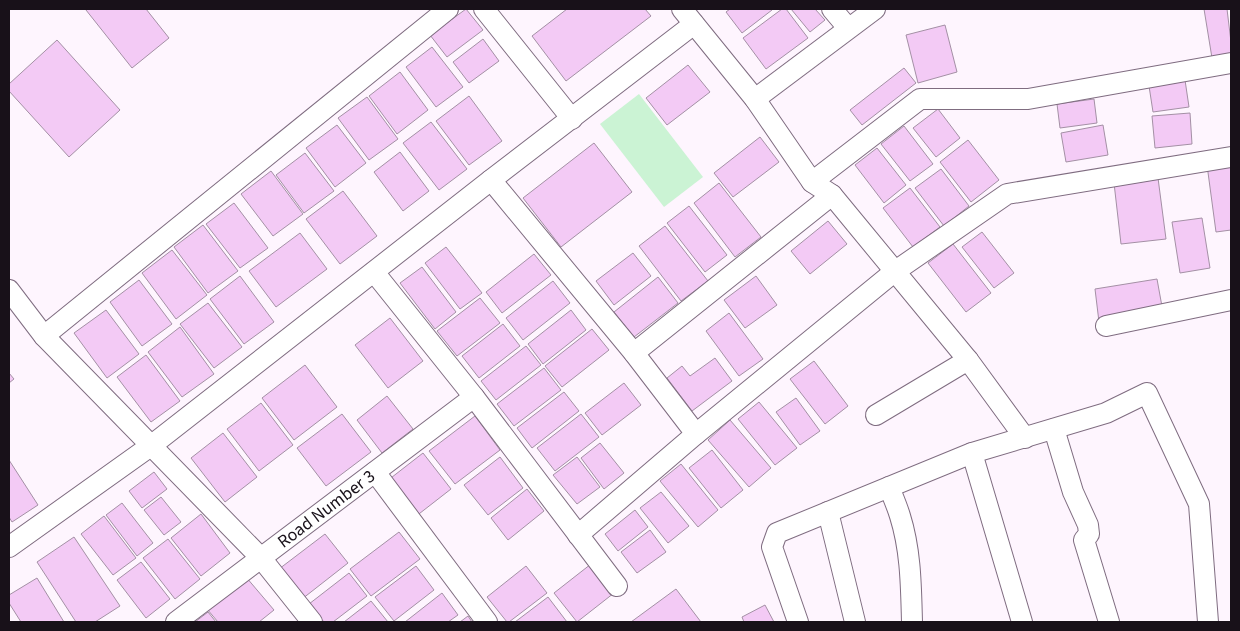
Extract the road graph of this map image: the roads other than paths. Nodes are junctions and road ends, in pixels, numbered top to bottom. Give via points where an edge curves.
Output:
1 (448, 9) edge
2 (484, 9) edge
3 (832, 9) edge
4 (874, 9) edge
5 (688, 16) edge
6 (848, 28) junction
7 (1231, 63) edge
8 (755, 99) junction
9 (572, 119) junction
10 (1231, 157) edge
11 (491, 180) junction
12 (812, 182) junction
13 (832, 194) junction
14 (374, 272) junction
15 (894, 272) junction
16 (9, 290) edge
17 (1231, 300) edge
18 (1106, 326) dead end
19 (44, 336) junction
20 (634, 354) junction
21 (968, 360) junction
22 (474, 397) junction
23 (876, 415) dead end
24 (1054, 429) junction
25 (696, 434) junction
26 (1026, 438) junction
27 (152, 445) junction
28 (972, 453) junction
29 (374, 472) junction
30 (889, 487) junction
31 (828, 512) junction
32 (578, 535) junction
33 (9, 547) edge
34 (261, 558) junction
35 (617, 586) dead end
36 (176, 622) edge
37 (312, 622) edge
38 (487, 622) edge
39 (798, 622) edge
40 (856, 622) edge
41 (912, 622) edge
42 (1022, 622) edge
43 (1110, 622) edge
44 (1208, 622) edge

1 - 19 street
2 - 9 street
3 - 6 street
4 - 6 street
5 - 8 street
5 - 9 street
6 - 8 street
7 - 12 street via 1028,99 920,99
8 - 12 street
9 - 11 street
10 - 15 street via 1007,194
11 - 14 street
11 - 20 street
12 - 13 street
13 - 15 street
13 - 20 street
14 - 22 street
14 - 27 street
15 - 21 street
15 - 25 street
16 - 19 street
17 - 18 street
19 - 27 street
20 - 25 street
21 - 23 street
21 - 26 street
22 - 29 street, Road Number 3
22 - 32 street
24 - 26 street
24 - 43 street via 1077,504 1088,526 1089,534 1084,540
24 - 44 street via 1106,413 1147,393 1199,504
25 - 32 street
26 - 28 street
27 - 33 street
27 - 34 street
28 - 30 street
28 - 42 street
29 - 34 street, Road Number 3
29 - 38 street
30 - 31 street
30 - 41 street via 906,545 912,588
31 - 39 street via 777,533 772,547
31 - 40 street
32 - 35 street
34 - 36 street, Road Number 3
34 - 37 street

